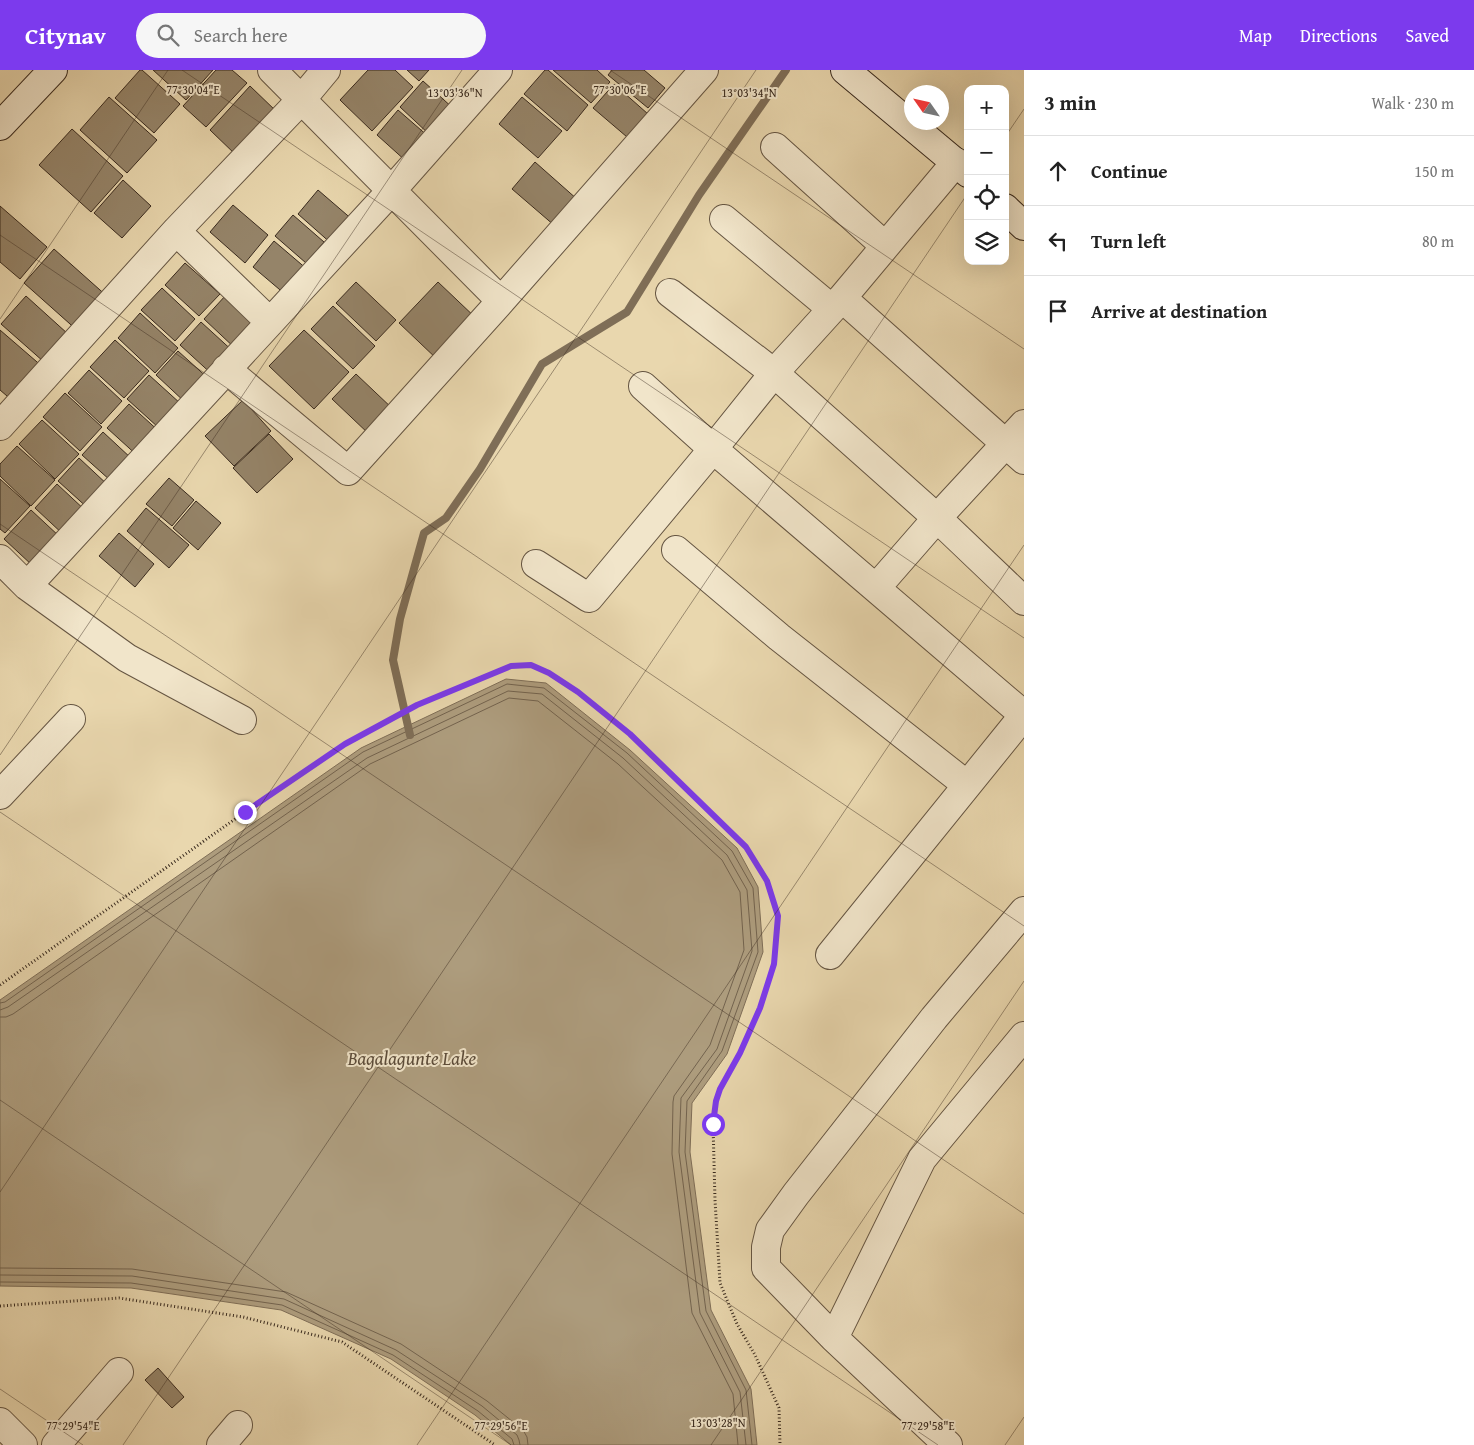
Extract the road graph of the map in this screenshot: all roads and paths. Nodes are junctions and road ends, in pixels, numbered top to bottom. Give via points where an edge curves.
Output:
1 (53, 70) edge
2 (272, 70) edge
3 (326, 70) edge
4 (498, 70) edge
5 (704, 70) edge
6 (851, 72) edge
7 (301, 100) junction
8 (2, 121) edge
9 (775, 147) dead end
10 (962, 168) edge
11 (392, 190) junction
12 (1009, 212) edge
13 (724, 219) dead end
14 (1024, 226) edge
15 (176, 231) junction
16 (885, 246) junction
17 (670, 293) dead end
18 (500, 301) junction
19 (837, 303) junction
20 (270, 322) junction
21 (226, 369) junction
22 (774, 374) junction
23 (643, 386) dead end
24 (1024, 424) edge
25 (0, 426) edge
26 (713, 449) junction
27 (1015, 452) edge
28 (937, 518) junction
29 (676, 550) dead end
30 (0, 559) edge
31 (536, 564) dead end
32 (27, 586) junction
33 (876, 588) junction
34 (1024, 600) edge
35 (1024, 715) edge
36 (71, 718) dead end
37 (242, 720) dead end
38 (967, 785) junction
39 (0, 795) edge
40 (1024, 911) edge
41 (830, 955) dead end
42 (0, 985) edge
43 (1024, 1036) edge
44 (0, 1306) edge
45 (834, 1338) junction
46 (119, 1372) dead end
47 (0, 1422) edge
48 (238, 1425) dead end
49 (23, 1445) edge
50 (56, 1445) edge
51 (221, 1445) edge
52 (495, 1445) edge
53 (780, 1445) edge
54 (948, 1445) edge

1 - 8 street
2 - 7 street
3 - 7 street
4 - 11 street
5 - 18 street
6 - 10 street
7 - 11 street
7 - 15 street
9 - 16 street
10 - 16 street
11 - 18 street
11 - 20 street
12 - 14 street
13 - 19 street
15 - 20 street
15 - 25 street
16 - 19 street
17 - 22 street
18 - 21 street via 348,471
19 - 22 street
19 - 27 street
20 - 21 street
21 - 32 street
22 - 26 street
22 - 28 street
23 - 26 street
24 - 27 street
26 - 31 street via 588,598
26 - 33 street
27 - 28 street
28 - 33 street
28 - 34 street
29 - 38 street via 779,637
30 - 32 street
32 - 37 street via 127,658
33 - 35 street
35 - 38 street
36 - 39 street
38 - 41 street
40 - 45 street via 934,1018 770,1230 766,1268
42 - 53 path via 345,744 417,705 511,666 531,665 549,673 630,734 746,847 767,881 778,916 774,964 760,1008 720,1089 713,1124 720,1283 779,1408
43 - 45 street via 922,1159
44 - 52 path via 119,1298 243,1317 342,1342
45 - 54 street
46 - 50 street
47 - 49 street
48 - 51 street

